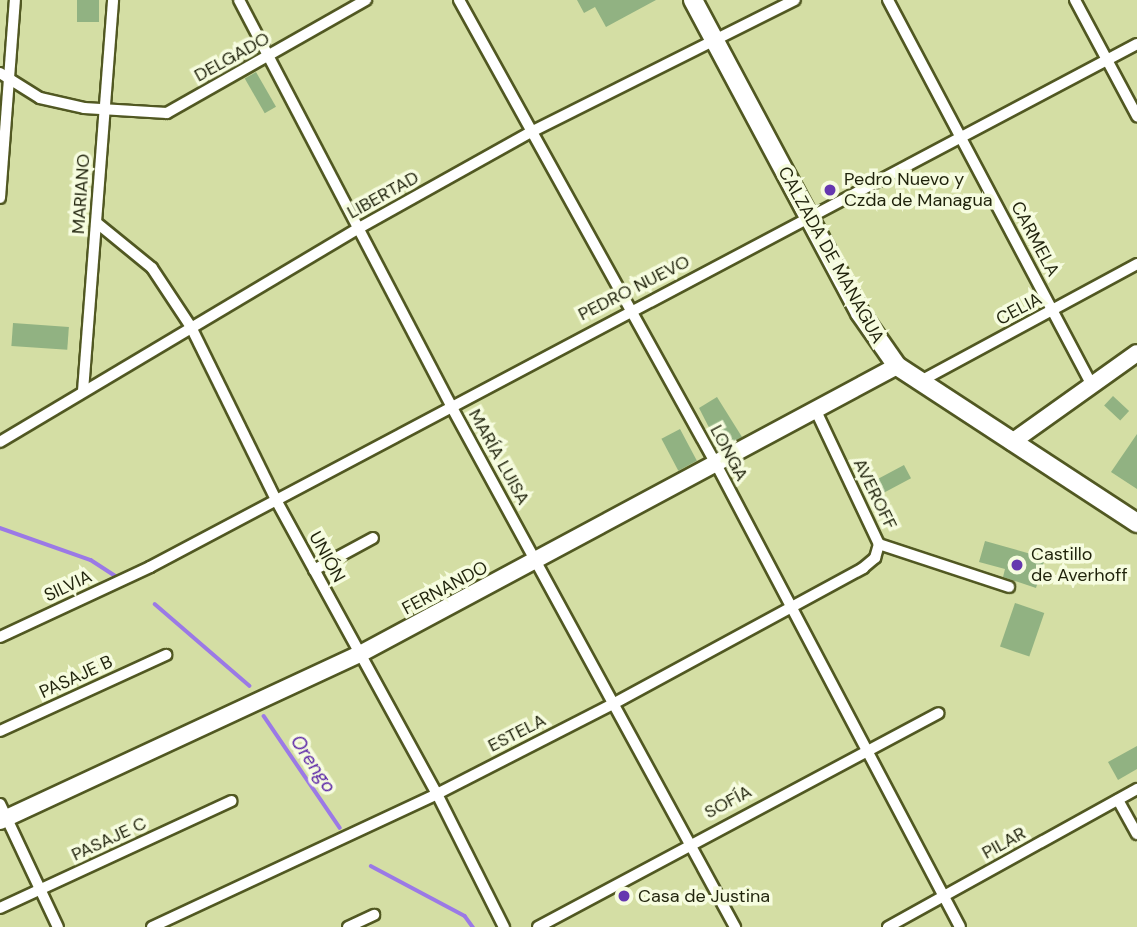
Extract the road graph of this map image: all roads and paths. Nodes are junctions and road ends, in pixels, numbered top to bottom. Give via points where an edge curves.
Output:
1 (15, 0) edge
2 (113, 0) edge
3 (239, 0) edge
4 (366, 0) edge
5 (459, 0) edge
6 (693, 0) edge
7 (794, 0) edge
8 (888, 0) edge
9 (1075, 0) edge
10 (716, 42) junction
11 (1137, 44) edge
12 (269, 57) junction
13 (1107, 60) junction
14 (4, 77) edge
15 (105, 108) junction
16 (1137, 116) edge
17 (531, 132) junction
18 (961, 138) junction
19 (0, 198) edge
20 (810, 217) junction
21 (97, 223) junction
22 (361, 227) junction
23 (1137, 264) edge
24 (631, 308) junction
25 (1053, 311) junction
26 (191, 327) junction
27 (1137, 353) edge
28 (897, 366) junction
29 (917, 383) junction
30 (1091, 384) junction
31 (83, 391) junction
32 (450, 404) junction
33 (816, 411) junction
34 (0, 442) edge
35 (1012, 442) junction
36 (716, 464) junction
37 (276, 500) junction
38 (1137, 523) edge
39 (373, 538) dead end
40 (879, 544) junction
41 (536, 561) junction
42 (150, 567) joint
43 (314, 570) junction
44 (1009, 587) dead end
45 (790, 607) junction
46 (0, 637) edge
47 (360, 654) junction
48 (166, 655) dead end
49 (613, 704) junction
50 (938, 713) dead end
51 (0, 732) edge
52 (866, 750) junction
53 (1137, 789) edge
54 (437, 794) junction
55 (1118, 800) junction
56 (232, 802) dead end
57 (2, 815) edge
58 (1137, 834) edge
59 (689, 843) junction
60 (40, 889) junction
61 (944, 896) junction
62 (0, 908) edge
63 (374, 915) dead end
64 (58, 927) edge
65 (152, 927) edge
66 (348, 927) edge
67 (504, 927) edge
68 (538, 927) edge
69 (735, 927) edge
70 (888, 927) edge
71 (960, 927) edge

1 - 14 street
2 - 15 street, MARIANO
3 - 12 street, MARÍA LUISA
4 - 12 street, DELGADO
5 - 17 street, LONGA
6 - 10 main road, CALZADA DE MANAGUA
7 - 10 street, LIBERTAD
8 - 18 street, CARMELA
9 - 13 street
10 - 17 street, LIBERTAD
10 - 20 main road, CALZADA DE MANAGUA
11 - 13 street, PEDRO NUEVO
12 - 15 street, DELGADO via 167,113
12 - 22 street, MARÍA LUISA
13 - 16 street
13 - 18 street, PEDRO NUEVO
14 - 15 street, DELGADO via 40,98
14 - 19 street
15 - 21 street, MARIANO
17 - 22 street, LIBERTAD
17 - 24 street, LONGA
18 - 20 street, PEDRO NUEVO
18 - 25 street, CARMELA
20 - 24 street, PEDRO NUEVO
20 - 28 main road, CALZADA DE MANAGUA via 860,313
21 - 26 street, UNIÓN via 152,268
21 - 31 street, MARIANO
22 - 26 street, LIBERTAD
22 - 32 street, MARÍA LUISA
23 - 25 street, CELIA
24 - 32 street, PEDRO NUEVO
24 - 36 street, LONGA
25 - 29 street, CELIA
25 - 30 street, CARMELA
26 - 31 street, LIBERTAD
26 - 37 street, UNIÓN
27 - 30 street
28 - 29 main road, CALZADA DE MANAGUA
28 - 33 street, FERNANDO
29 - 35 main road, CALZADA DE MANAGUA
30 - 35 street
31 - 34 street, LIBERTAD
32 - 37 street, PEDRO NUEVO
32 - 41 street, MARÍA LUISA
33 - 36 street, FERNANDO
33 - 40 street, AVEROFF
35 - 38 main road, CALZADA DE MANAGUA
36 - 41 street, FERNANDO
36 - 45 street, LONGA
37 - 42 street, PEDRO NUEVO
37 - 43 street, UNIÓN
39 - 43 street
40 - 44 street, AVEROFF
40 - 45 street, ESTELA via 875,558 863,568
41 - 47 street, FERNANDO
41 - 49 street, MARÍA LUISA
42 - 46 street, SILVIA
43 - 47 street, UNIÓN
45 - 49 street, ESTELA
45 - 52 street, LONGA
47 - 54 street, UNIÓN
47 - 57 street, FERNANDO
48 - 51 street, PASAJE B
49 - 54 street, ESTELA
49 - 59 street, MARÍA LUISA
50 - 52 street, SOFÍA
52 - 59 street, SOFÍA
52 - 61 street, LONGA
53 - 55 street, PILAR
54 - 65 street, ESTELA
54 - 67 street, UNIÓN
55 - 58 street
55 - 61 street, PILAR
56 - 60 street, PASAJE C
57 - 60 street
59 - 68 street, SOFÍA
59 - 69 street, MARÍA LUISA
60 - 62 street, PASAJE C
60 - 64 street
61 - 70 street, PILAR
61 - 71 street, LONGA
63 - 66 street

